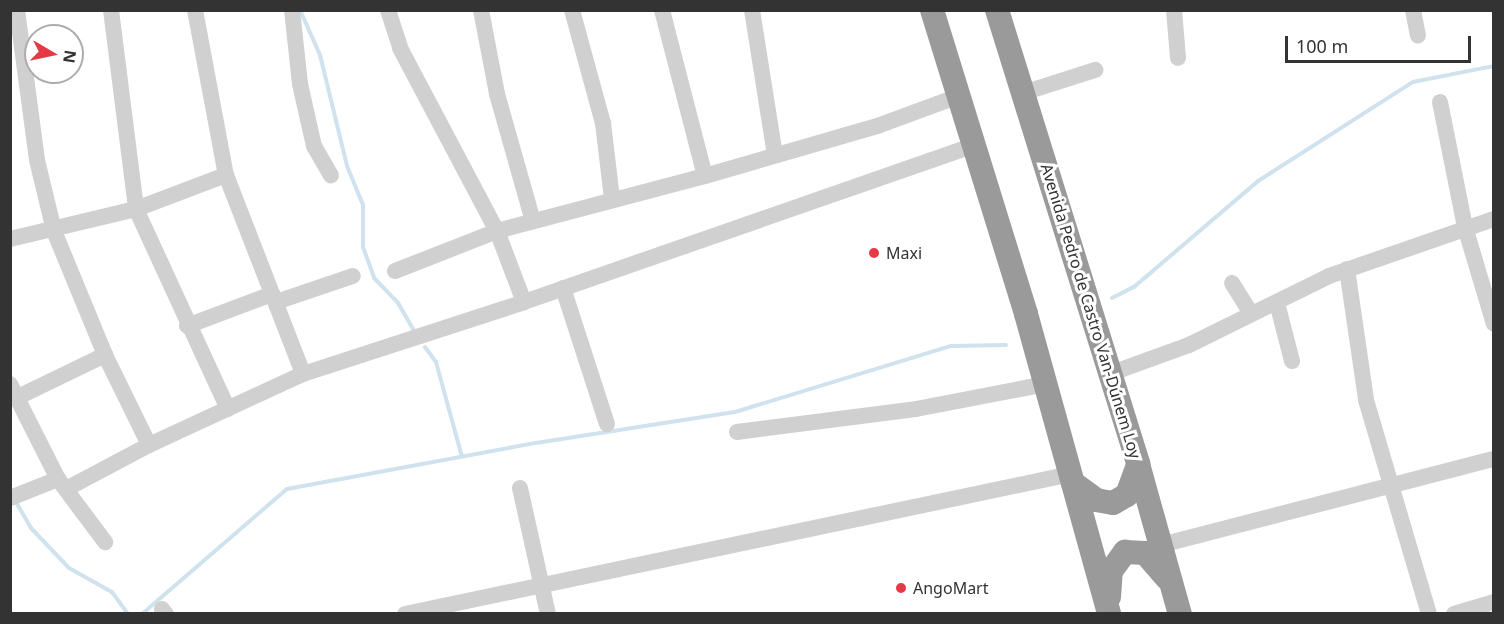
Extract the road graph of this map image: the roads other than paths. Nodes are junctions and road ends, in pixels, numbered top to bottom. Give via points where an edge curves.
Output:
1 (17, 10) edge
2 (111, 10) edge
3 (195, 10) edge
4 (387, 10) edge
5 (481, 10) edge
6 (572, 10) edge
7 (662, 10) edge
8 (752, 10) edge
9 (915, 10) edge
10 (932, 10) edge
11 (997, 10) edge
12 (1174, 10) edge
13 (1413, 10) edge
14 (292, 17) edge
15 (940, 36) junction
16 (1418, 36) dead end
17 (1178, 58) dead end
18 (1095, 70) dead end
19 (1023, 93) junction
20 (959, 96) junction
21 (1440, 102) dead end
22 (974, 145) junction
23 (775, 155) junction
24 (226, 175) junction
25 (332, 176) dead end
26 (705, 176) junction
27 (612, 199) junction
28 (136, 209) junction
29 (1494, 219) edge
30 (533, 221) junction
31 (1465, 227) junction
32 (54, 231) junction
33 (497, 231) junction
34 (10, 239) edge
35 (1347, 269) junction
36 (395, 271) dead end
37 (353, 276) dead end
38 (1232, 283) dead end
39 (563, 288) junction
40 (274, 298) junction
41 (524, 302) junction
42 (1277, 303) junction
43 (1251, 314) junction
44 (1494, 324) edge
45 (187, 326) junction
46 (105, 355) junction
47 (1292, 361) dead end
48 (1043, 373) junction
49 (303, 374) junction
50 (1109, 374) junction
51 (14, 391) edge
52 (228, 409) junction
53 (607, 424) dead end
54 (737, 432) dead end
55 (148, 445) junction
56 (1494, 459) edge
57 (1138, 464) junction
58 (1072, 478) junction
59 (62, 484) junction
60 (1393, 487) junction
61 (520, 488) dead end
62 (10, 498) edge
63 (105, 542) dead end
64 (1161, 545) junction
65 (541, 584) junction
66 (1172, 585) junction
67 (1494, 602) edge
68 (444, 609) edge
69 (1109, 611) edge
70 (405, 614) edge
71 (548, 614) edge
72 (1180, 614) edge
73 (1429, 614) edge
74 (1454, 614) edge

1 - 32 street via 37,160
2 - 28 street
3 - 24 street
4 - 33 street via 400,48
5 - 30 street via 496,94
6 - 27 street via 603,123
7 - 26 street
8 - 23 street
9 - 15 highway
10 - 15 highway
11 - 19 highway, Avenida Pedro de Castro Van-Dúnem Loy
12 - 17 street
13 - 16 street
14 - 25 street via 300,84 314,146
15 - 20 highway
18 - 19 street
19 - 50 highway, Avenida Pedro de Castro Van-Dúnem Loy
20 - 22 highway
20 - 23 street via 880,125
21 - 31 street
22 - 39 street
22 - 48 highway
23 - 26 street
24 - 28 street
24 - 40 street
26 - 27 street
27 - 30 street
28 - 32 street
28 - 45 street
29 - 31 street
30 - 33 street
31 - 35 street
31 - 44 street
32 - 34 street
32 - 46 street
33 - 36 street
33 - 41 street
35 - 42 street
35 - 60 street via 1366,400
37 - 40 street
38 - 43 street
39 - 41 street
39 - 53 street
40 - 45 street
40 - 49 street
41 - 49 street
42 - 43 street
42 - 47 street
43 - 50 street via 1190,345
45 - 52 street
46 - 51 street
46 - 55 street
48 - 54 street via 916,409
48 - 58 highway
49 - 52 street
50 - 57 highway, Avenida Pedro de Castro Van-Dúnem Loy
51 - 59 street
52 - 55 street
55 - 59 street
56 - 60 street
57 - 58 highway via 1127,495 1113,503 1096,500
57 - 64 highway, Avenida Pedro de Castro Van-Dúnem Loy
58 - 65 street
58 - 69 highway
59 - 62 street
59 - 63 street
60 - 64 street
60 - 73 street
61 - 65 street
64 - 66 highway, Avenida Pedro de Castro Van-Dúnem Loy
65 - 68 street
65 - 71 street
66 - 69 highway via 1145,553 1125,552 1111,572
66 - 72 highway, Avenida Pedro de Castro Van-Dúnem Loy
67 - 74 street
68 - 70 street

